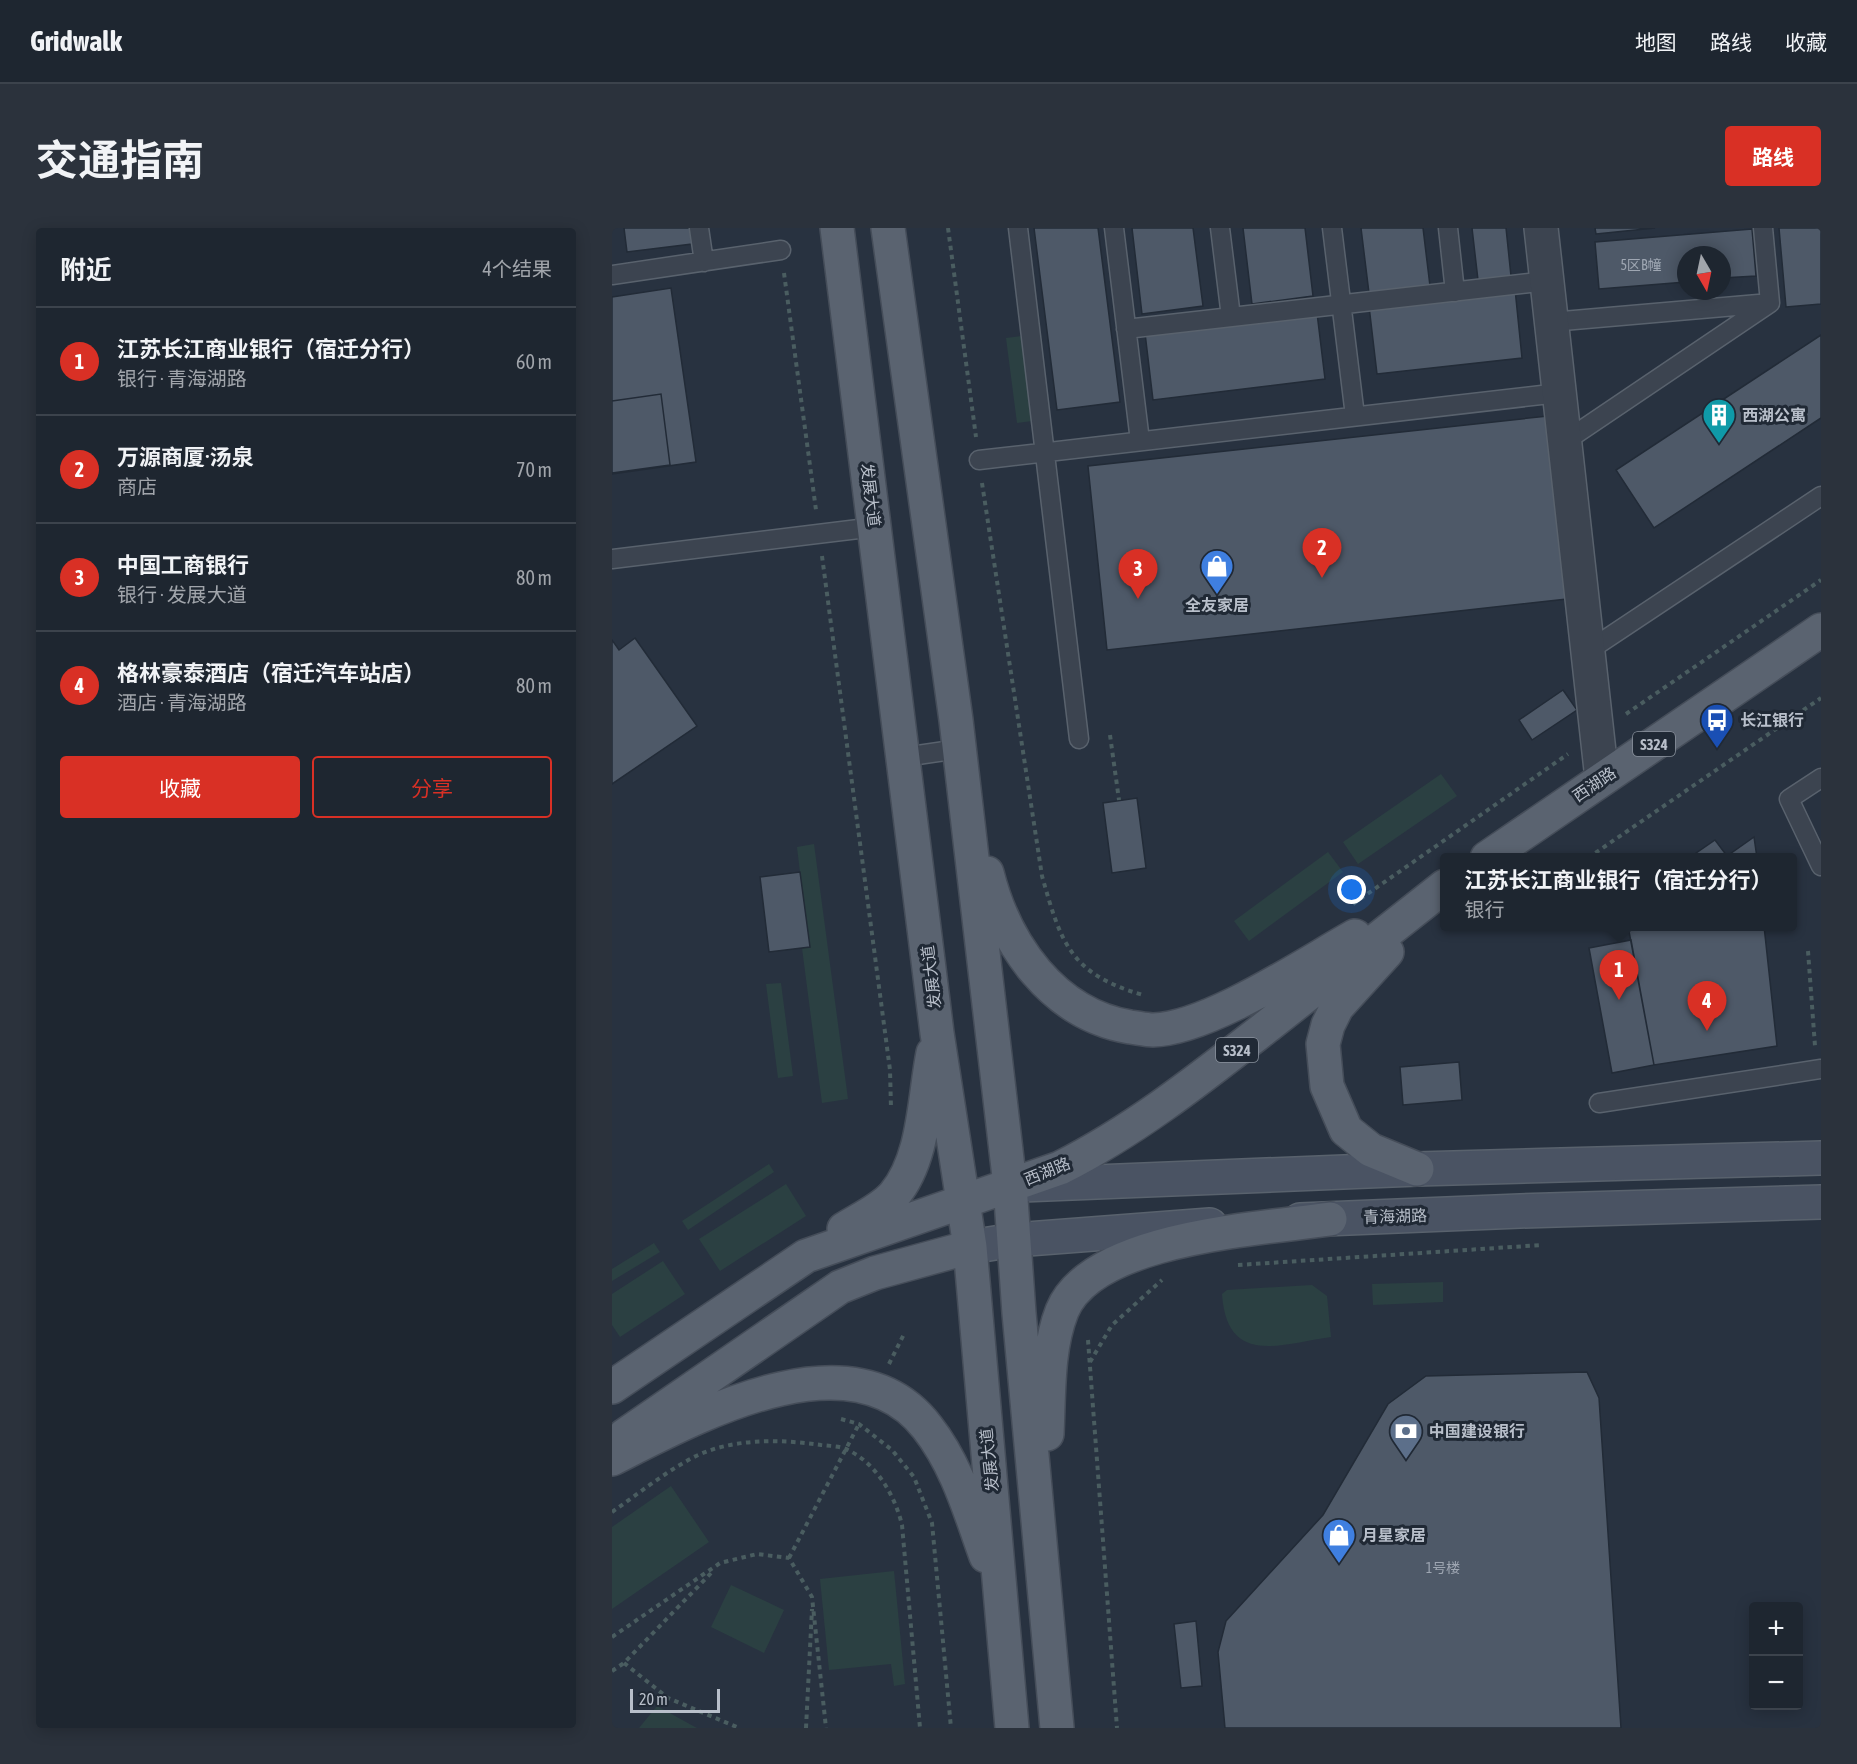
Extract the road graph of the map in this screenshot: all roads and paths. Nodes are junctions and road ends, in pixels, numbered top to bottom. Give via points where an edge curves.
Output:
1 (699, 228) edge
2 (837, 228) edge
3 (888, 228) edge
4 (948, 228) edge
5 (1018, 228) edge
6 (1114, 228) edge
7 (1220, 228) edge
8 (1332, 228) edge
9 (1448, 228) edge
10 (1540, 228) edge
11 (1763, 228) edge
12 (781, 250) joint
13 (704, 262) junction
14 (612, 275) edge
15 (1547, 281) junction
16 (1455, 292) junction
17 (1770, 303) junction
18 (1341, 305) junction
19 (1231, 317) junction
20 (1551, 322) junction
21 (1126, 329) junction
22 (1559, 393) junction
23 (1355, 416) junction
24 (1140, 441) junction
25 (1564, 442) junction
26 (1045, 452) junction
27 (979, 460) junction
28 (1821, 496) edge
29 (875, 527) junction
30 (819, 533) junction
31 (612, 559) edge
32 (1821, 580) edge
33 (1821, 630) edge
34 (1588, 651) junction
35 (1821, 698) edge
36 (957, 734) junction
37 (1597, 734) junction
38 (1110, 735) dead end
39 (1078, 739) dead end
40 (904, 757) junction
41 (1821, 778) edge
42 (1602, 779) junction
43 (1119, 800) dead end
44 (1494, 853) edge
45 (1595, 853) edge
46 (1821, 866) edge
47 (1440, 889) edge
48 (1440, 890) edge
49 (1440, 892) edge
50 (1348, 907) dead end
51 (1808, 951) dead end
52 (1146, 995) dead end
53 (938, 1033) junction
54 (1819, 1070) edge
55 (1599, 1103) dead end
56 (891, 1114) dead end
57 (1821, 1158) edge
58 (1417, 1169) junction
59 (1010, 1185) junction
60 (963, 1200) junction
61 (1821, 1203) edge
62 (1330, 1219) junction
63 (1014, 1240) junction
64 (1551, 1244) dead end
65 (970, 1247) junction
66 (806, 1256) junction
67 (1227, 1266) dead end
68 (1166, 1278) dead end
69 (1084, 1284) junction
70 (905, 1332) dead end
71 (1090, 1362) junction
72 (612, 1387) edge
73 (877, 1391) junction
74 (833, 1418) dead end
75 (859, 1424) junction
76 (612, 1444) edge
77 (847, 1449) junction
78 (612, 1459) edge
79 (612, 1512) edge
80 (789, 1558) junction
81 (720, 1563) junction
82 (812, 1597) junction
83 (1002, 1600) junction
84 (1047, 1601) junction
85 (612, 1637) edge
86 (624, 1663) junction
87 (612, 1671) edge
88 (740, 1728) edge
89 (806, 1728) edge
90 (826, 1728) edge
91 (920, 1728) edge
92 (951, 1728) edge
93 (1012, 1728) edge
94 (1057, 1728) edge
95 (1117, 1728) edge

1 - 13 lane
2 - 29 main road, 发展大道
3 - 36 main road
4 - 27 path
5 - 26 lane
6 - 21 lane
7 - 19 lane
8 - 18 lane
9 - 16 lane
10 - 15 street
11 - 17 lane
12 - 13 lane
12 - 30 path
13 - 14 lane
15 - 16 lane
15 - 20 street
16 - 18 lane
17 - 20 lane
17 - 25 lane
18 - 19 lane
18 - 23 lane
19 - 21 lane
20 - 22 street
21 - 24 lane
22 - 23 lane
22 - 25 street
23 - 24 lane
24 - 26 lane
25 - 34 street
26 - 27 lane
26 - 39 lane
27 - 52 path via 1042,876 1057,931 1082,967 1129,991
28 - 34 lane
29 - 30 lane
29 - 40 main road, 发展大道
30 - 31 lane
30 - 56 path via 890,1070
32 - 37 path
33 - 42 main road, 西湖路 / S324
34 - 37 street
35 - 45 path
36 - 40 lane
36 - 47 main road via 979,845 1009,934 1032,970 1065,1000 1109,1023 1153,1030 1197,1020 1246,998
36 - 59 main road
37 - 42 street
37 - 50 path
38 - 43 path
40 - 53 main road, 发展大道
41 - 46 lane via 1789,799
42 - 44 main road, 西湖路 / S324
48 - 59 main road, 西湖路 / S324 via 1144,1120 1060,1168
49 - 58 main road via 1337,1007 1323,1044 1327,1086 1346,1130 1371,1150
51 - 54 path
53 - 60 main road, 发展大道
53 - 66 main road via 909,1172 893,1196
54 - 55 lane
57 - 58 main road
58 - 59 main road
59 - 60 main road, 西湖路
59 - 63 main road
59 - 65 main road
60 - 65 main road, 发展大道
60 - 66 main road, 西湖路
61 - 62 main road, 青海湖路
62 - 63 main road, 青海湖路
62 - 69 main road via 1148,1248 1095,1272
63 - 65 main road, 青海湖路
63 - 84 main road
64 - 67 path
65 - 76 main road via 875,1273 840,1287
65 - 83 main road, 发展大道
66 - 72 main road, 西湖路
68 - 71 path via 1112,1325
69 - 71 path
69 - 84 main road via 1067,1302 1055,1335 1046,1443
70 - 73 path
71 - 95 path
73 - 75 path
73 - 78 main road via 831,1382 790,1385 707,1414
73 - 83 main road via 896,1400 927,1426 958,1477
74 - 75 path
75 - 77 path
75 - 92 path via 892,1450 914,1477 932,1523
77 - 79 path via 782,1441 736,1445 693,1458
77 - 80 path
77 - 91 path via 879,1477 898,1508
80 - 81 path via 757,1554
80 - 82 path
81 - 85 path
81 - 86 path
82 - 89 path
82 - 90 path
83 - 93 main road, 发展大道
84 - 94 main road
86 - 87 path
86 - 88 path via 668,1698

